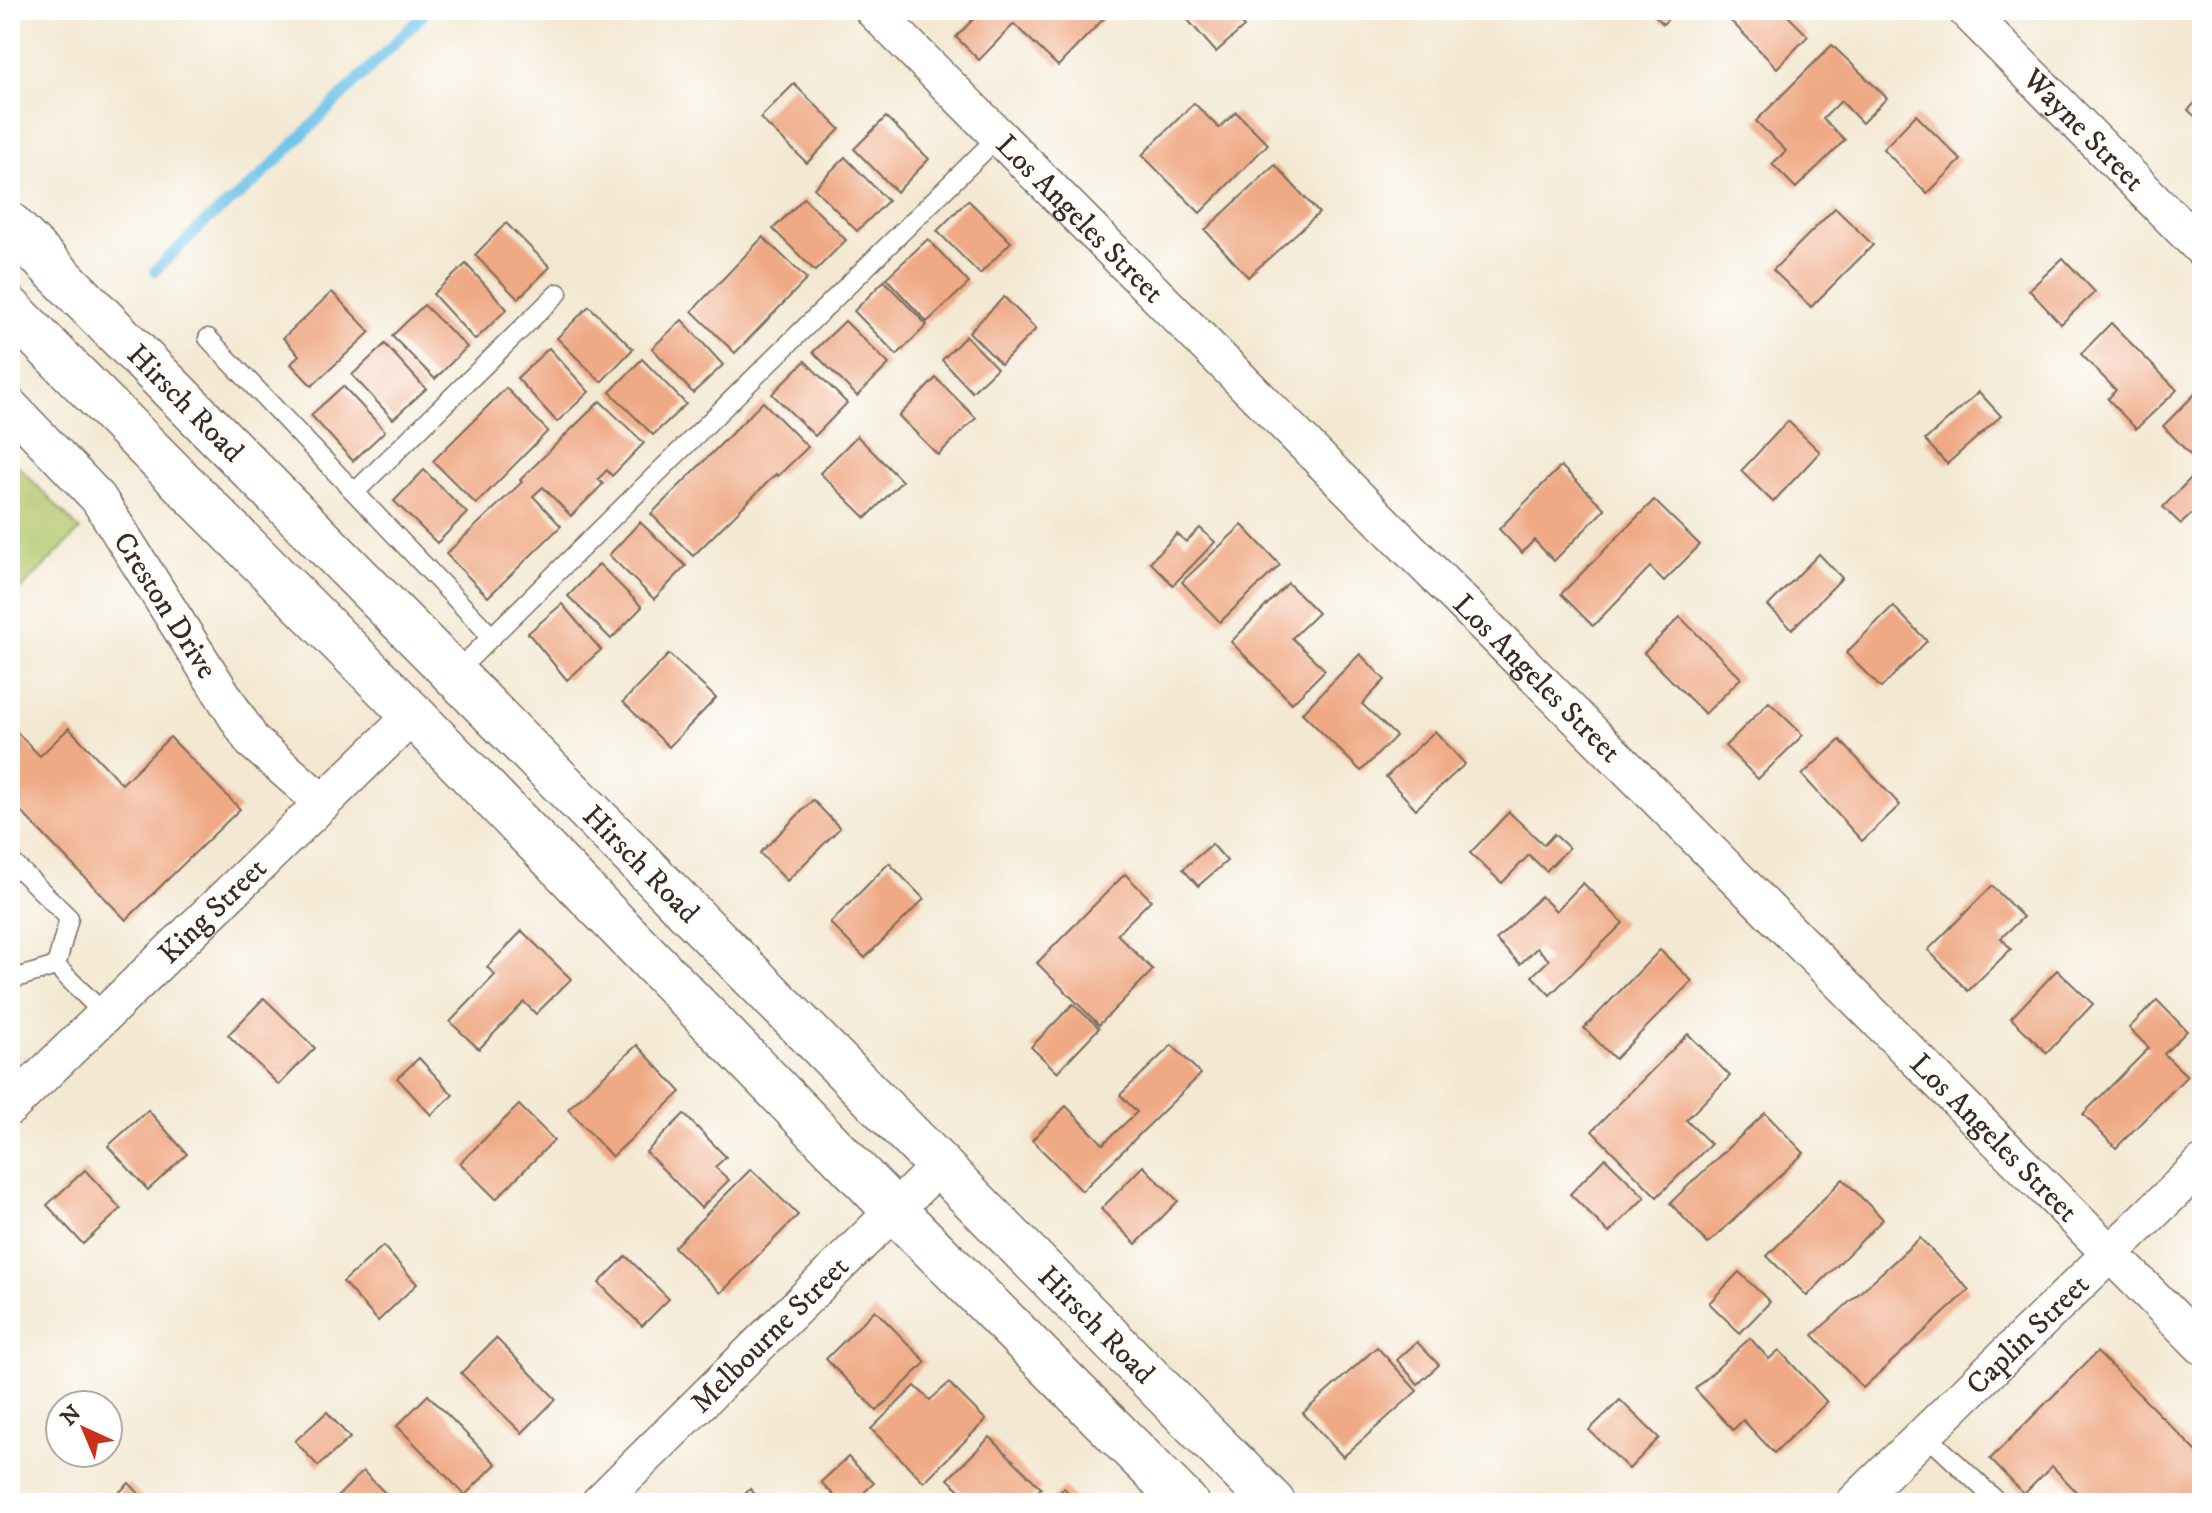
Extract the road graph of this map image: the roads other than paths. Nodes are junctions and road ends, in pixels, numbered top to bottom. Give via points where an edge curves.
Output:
1 (873, 10) edge
2 (1966, 10) edge
3 (999, 136) junction
4 (10, 225) edge
5 (2202, 249) edge
6 (558, 293) dead end
7 (10, 309) edge
8 (208, 338) dead end
9 (10, 406) edge
10 (355, 492) junction
11 (492, 637) junction
12 (454, 674) junction
13 (413, 715) junction
14 (323, 803) junction
15 (10, 860) edge
16 (56, 966) junction
17 (10, 980) edge
18 (105, 1015) junction
19 (10, 1107) edge
20 (2202, 1164) edge
21 (939, 1166) junction
22 (894, 1210) junction
23 (2111, 1254) junction
24 (2202, 1346) edge
25 (1925, 1434) junction
26 (599, 1503) edge
27 (1186, 1503) edge
28 (1273, 1503) edge
29 (1854, 1503) edge
30 (1999, 1503) edge

1 - 3 street, Los Angeles Street
2 - 5 street, Wayne Street
3 - 11 lane
3 - 23 street, Los Angeles Street
4 - 12 main road, Hirsch Road
6 - 10 lane
7 - 13 main road, Hirsch Road
8 - 10 lane
9 - 14 street, Creston Drive via 98,498 252,741
10 - 11 lane
11 - 12 lane
12 - 21 main road, Hirsch Road
13 - 14 street, King Street
13 - 22 main road, Hirsch Road
14 - 18 street, King Street
15 - 16 lane via 69,918
16 - 17 lane
16 - 18 lane
18 - 19 street, King Street
20 - 23 street, Caplin Street
21 - 22 street, Melbourne Street
21 - 28 main road, Hirsch Road
22 - 26 street, Melbourne Street
22 - 27 main road, Hirsch Road
23 - 24 street, Los Angeles Street
23 - 25 street, Caplin Street
25 - 29 street, Caplin Street
25 - 30 lane

